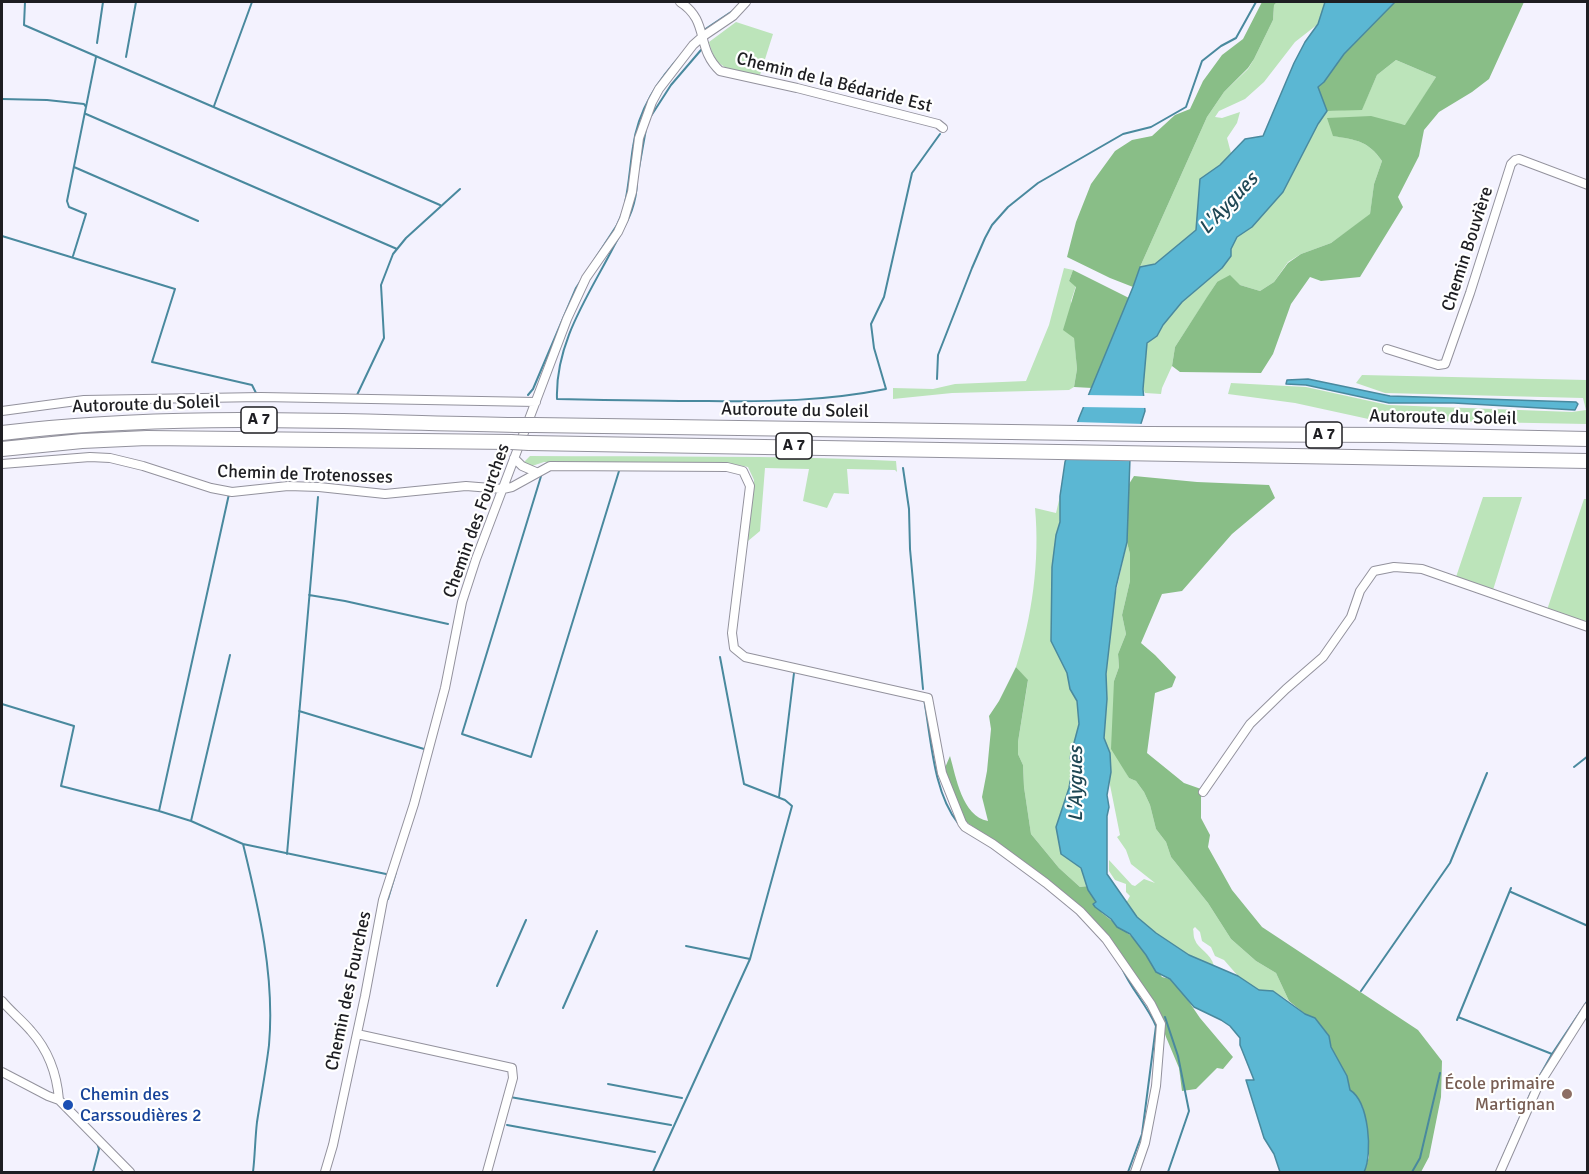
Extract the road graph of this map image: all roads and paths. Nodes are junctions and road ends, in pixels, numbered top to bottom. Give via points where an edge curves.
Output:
1 (680, 2) edge
2 (746, 2) edge
3 (702, 37) junction
4 (943, 128) dead end
5 (1587, 185) edge
6 (1387, 349) dead end
7 (535, 406) junction
8 (2, 411) edge
9 (2, 433) edge
10 (1587, 439) edge
11 (2, 449) edge
12 (514, 458) junction
13 (1587, 461) edge
14 (2, 464) edge
15 (536, 472) junction
16 (503, 489) junction
17 (1587, 627) edge
18 (1203, 792) dead end
19 (2, 1001) edge
20 (1587, 1007) edge
21 (357, 1034) junction
22 (2, 1072) edge
23 (59, 1100) junction
24 (130, 1173) edge
25 (325, 1173) edge
26 (487, 1173) edge
27 (1135, 1173) edge
28 (1500, 1173) edge

1 - 3 street, Chemin de la Bédaride Est via 697,18
2 - 3 street, Chemin des Fourches
3 - 4 street, Chemin de la Bédaride Est via 705,51 720,71
3 - 7 street, Chemin des Fourches via 652,102 639,138 624,219 586,278
5 - 6 street, Chemin Bouvière via 1515,160 1445,364
7 - 8 street via 261,397 96,400
7 - 12 street, Chemin des Fourches
9 - 10 highway, Autoroute du Soleil / A 7, bridge via 112,422 182,420
11 - 13 highway, Autoroute du Soleil / A 7, bridge via 147,438
12 - 15 street
12 - 16 street, Chemin des Fourches
14 - 16 street, Chemin de Trotenosses via 110,458 232,492 288,486 385,494 466,486
15 - 16 street
15 - 27 street via 550,466 727,467 743,471 750,486 732,633 734,648 745,657 928,698 942,773 962,823 1080,911 1106,939 1151,1004 1161,1024 1150,1120
16 - 21 street, Chemin des Fourches via 462,602 445,688 383,900
17 - 18 street via 1422,569 1395,567 1374,571 1360,591 1351,617 1323,657 1250,724
19 - 23 street via 42,1046 52,1067
20 - 28 street via 1538,1086
21 - 25 street, Chemin des Fourches
21 - 26 street via 512,1068 513,1078
22 - 23 street
23 - 24 street

